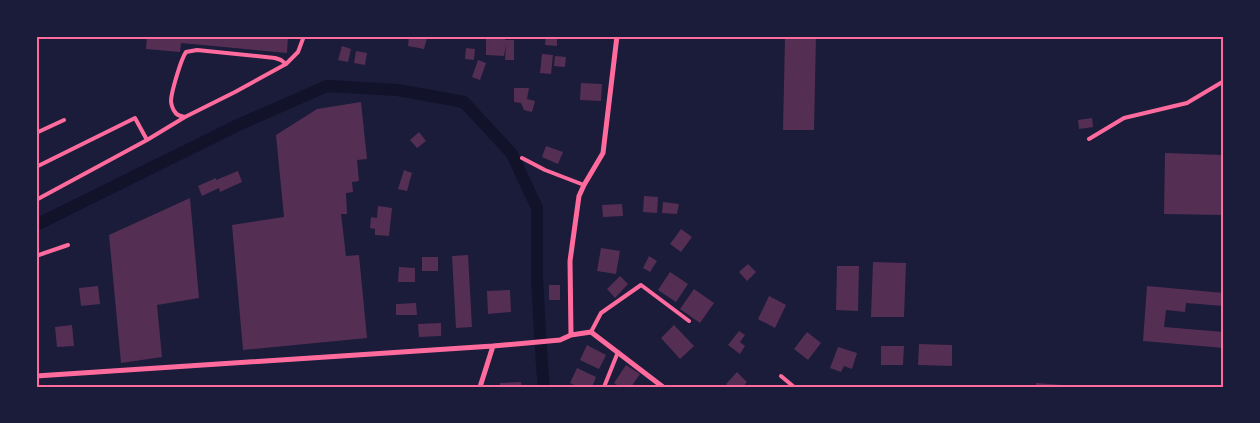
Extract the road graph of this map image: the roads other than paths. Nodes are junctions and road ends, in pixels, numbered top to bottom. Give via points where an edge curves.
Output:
1 (304, 36) edge
2 (617, 36) edge
3 (286, 64) junction
4 (1224, 81) edge
5 (185, 117) junction
6 (64, 120) dead end
7 (36, 133) edge
8 (1089, 139) dead end
9 (147, 140) junction
10 (522, 158) dead end
11 (36, 166) edge
12 (584, 185) junction
13 (36, 193) edge
14 (38, 200) edge
15 (68, 245) dead end
16 (36, 256) edge
17 (689, 321) dead end
18 (591, 332) junction
19 (571, 335) junction
20 (493, 346) junction
21 (618, 352) junction
22 (36, 376) edge
23 (781, 376) dead end
24 (480, 387) edge
25 (604, 387) edge
26 (663, 387) edge
27 (794, 387) edge

1 - 3 lane via 298,52
2 - 12 street via 603,153
3 - 5 lane
3 - 5 lane via 275,58 197,50 186,52 171,100 174,111
4 - 8 lane via 1187,103 1124,118
5 - 9 lane
6 - 7 lane
9 - 11 lane via 135,118
9 - 14 lane
10 - 12 lane
12 - 19 street via 579,196 570,261
13 - 14 lane
15 - 16 lane
17 - 18 lane via 641,285 601,313
18 - 19 street
18 - 21 street
19 - 20 street via 560,340
20 - 22 street
20 - 24 street
21 - 25 lane
21 - 26 street
23 - 27 lane

